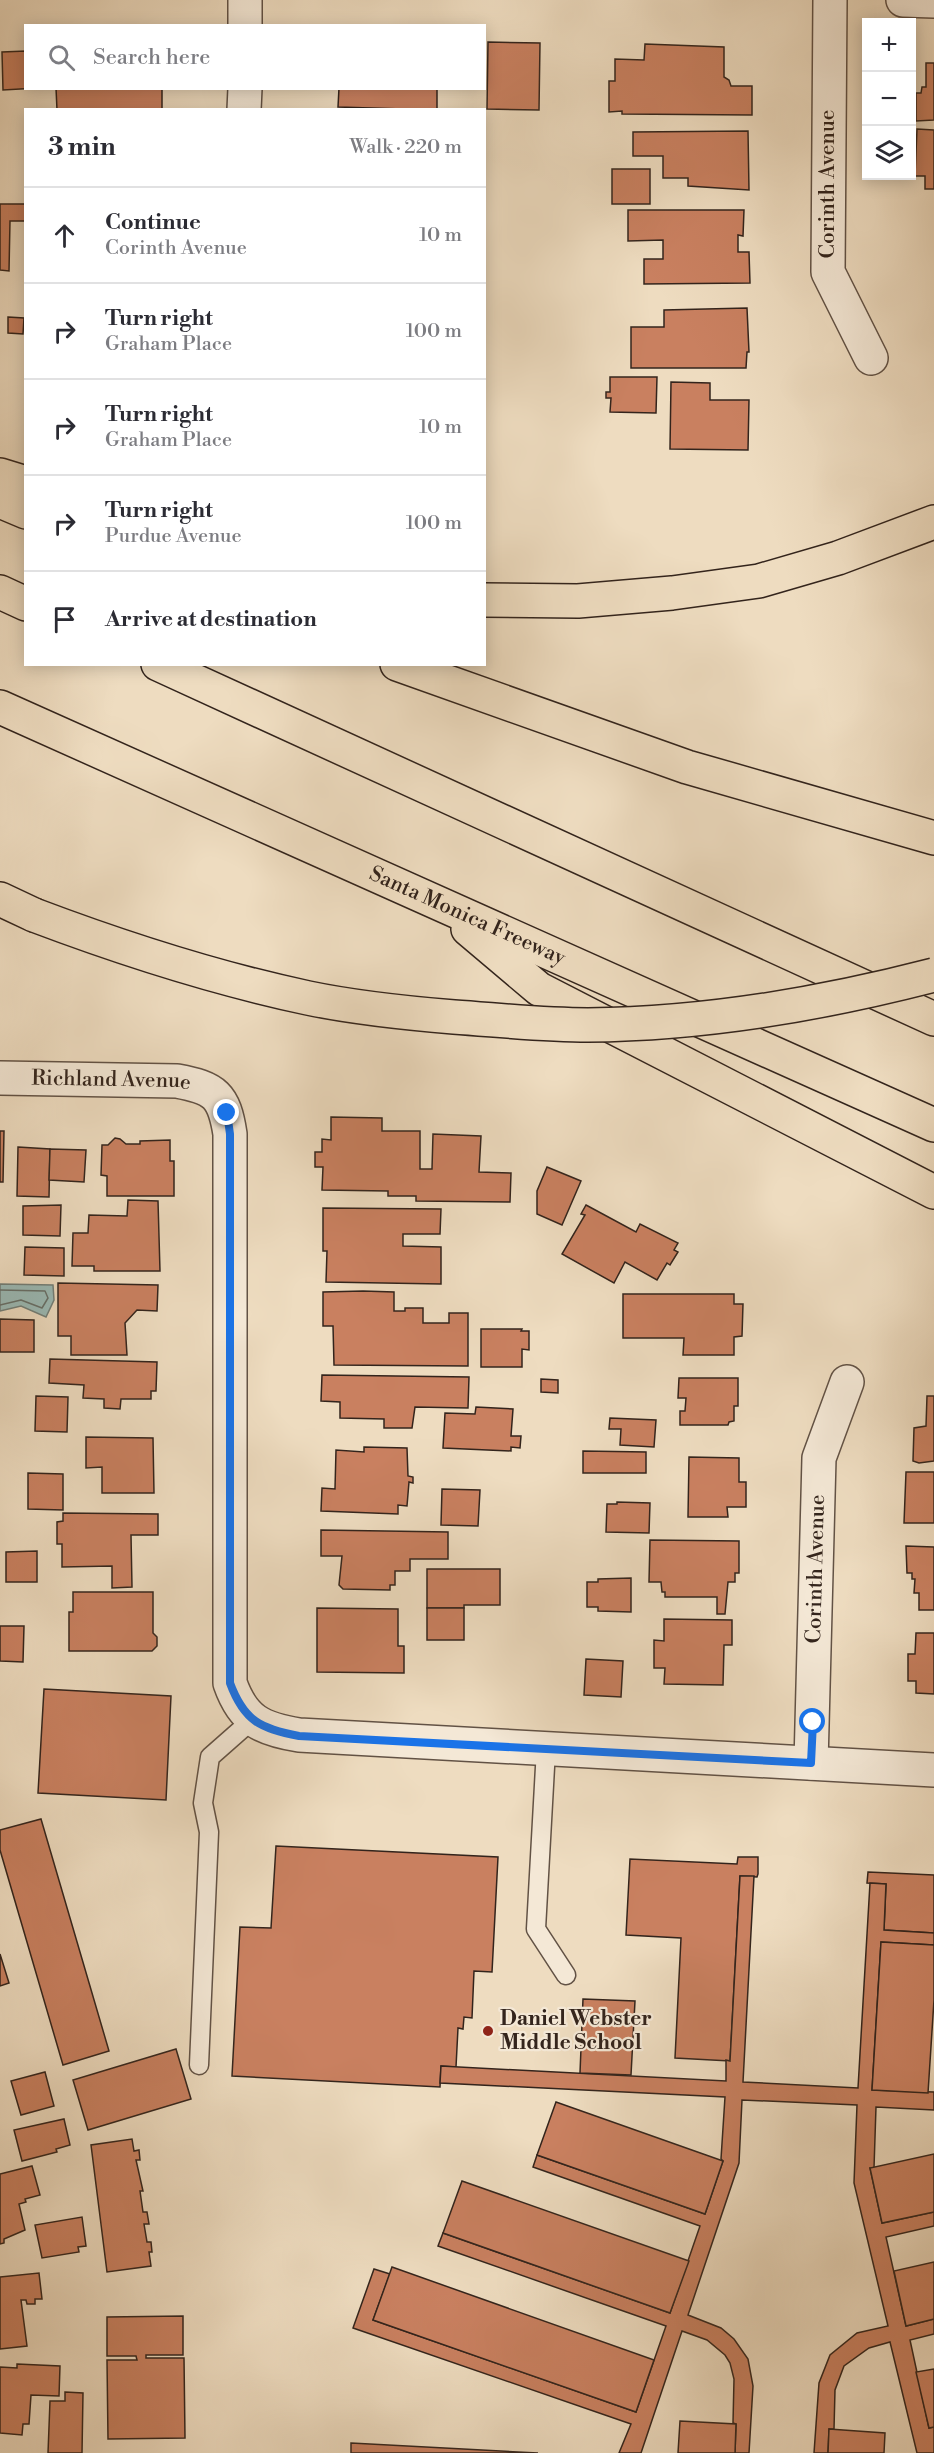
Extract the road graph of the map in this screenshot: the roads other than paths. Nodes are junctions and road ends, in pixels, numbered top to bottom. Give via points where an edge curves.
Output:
1 (245, 0) edge
2 (830, 0) edge
3 (903, 0) edge
4 (934, 1) edge
5 (245, 24) edge
6 (245, 90) edge
7 (244, 108) edge
8 (871, 358) dead end
9 (0, 475) edge
10 (24, 482) edge
11 (0, 501) edge
12 (24, 511) edge
13 (934, 522) edge
14 (0, 592) edge
15 (486, 600) edge
16 (24, 603) edge
17 (162, 666) edge
18 (403, 666) edge
19 (0, 707) edge
20 (934, 838) edge
21 (0, 899) edge
22 (439, 904) junction
23 (934, 975) edge
24 (934, 1019) edge
25 (0, 1078) edge
26 (934, 1125) edge
27 (934, 1192) edge
28 (846, 1382) dead end
29 (252, 1720) junction
30 (546, 1749) junction
31 (811, 1763) junction
32 (934, 1770) edge
33 (566, 1975) dead end
34 (199, 2065) dead end

1 - 5 street
2 - 8 street, Corinth Avenue via 828,272
3 - 4 street
6 - 7 street
9 - 10 highway
11 - 12 highway
13 - 15 highway via 838,558 759,581 578,601
14 - 16 highway
17 - 24 highway
18 - 20 highway via 687,767
19 - 22 highway, Santa Monica Freeway
21 - 23 highway, bridge via 122,948 216,976 310,998 400,1012 496,1020 588,1025 675,1020 846,996
22 - 26 highway, Santa Monica Freeway
22 - 27 highway via 539,989
25 - 29 street, Richland Avenue via 177,1081 201,1085 217,1095 227,1113 230,1683 237,1703
28 - 31 street, Corinth Avenue via 819,1458
29 - 30 street via 274,1731 299,1736
29 - 34 lane via 210,1757 202,1803 209,1832
30 - 31 street
30 - 33 lane via 536,1929
31 - 32 street

